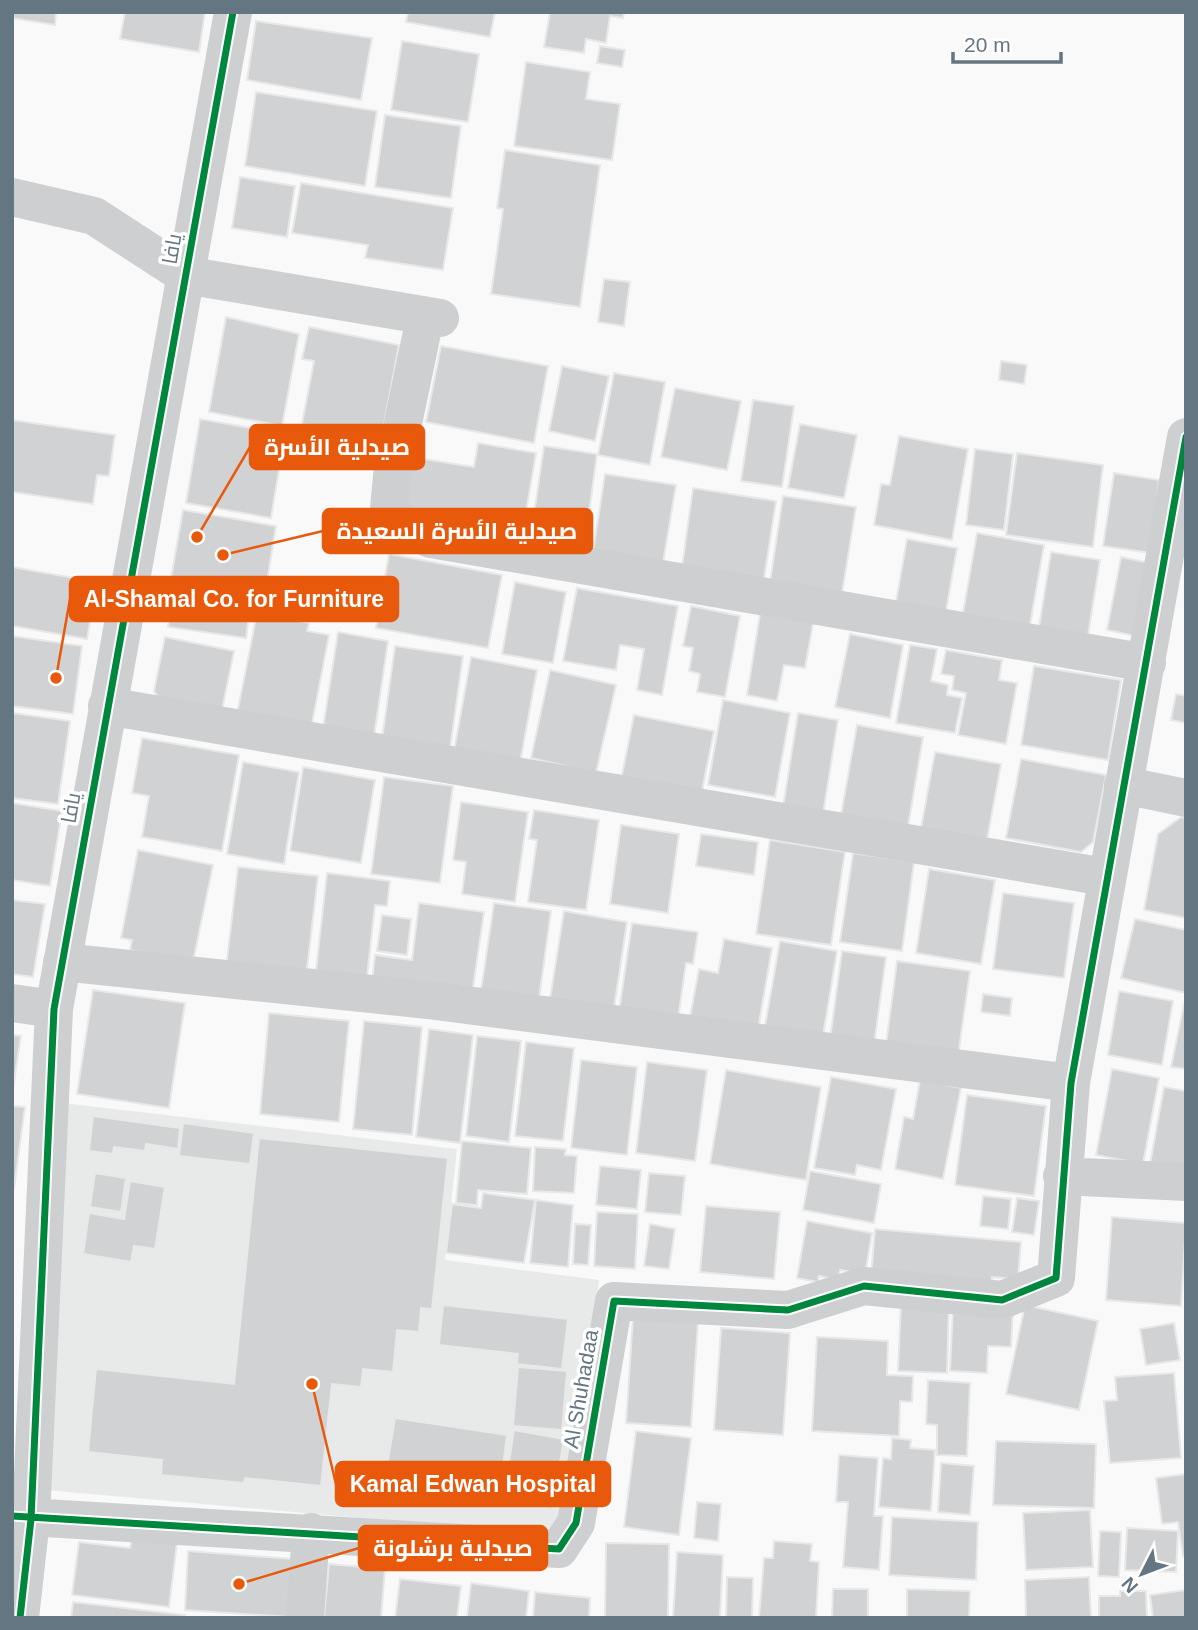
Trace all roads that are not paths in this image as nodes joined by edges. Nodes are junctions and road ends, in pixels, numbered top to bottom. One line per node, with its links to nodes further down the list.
1 (233, 12): 3 (street, يافا)
2 (12, 197): 3 (street)
3 (185, 275): 5 (street); 6 (street, يافا)
4 (1186, 437): 5 (street)
5 (1147, 663): 7 (street)
6 (107, 706): 9 (street); 10 (street, يافا)
7 (1123, 785): 8 (street); 9 (street)
8 (1186, 798)
9 (1105, 877): 13 (street)
10 (62, 962): 12 (street, يافا); 13 (street)
11 (12, 1003): 12 (street)
12 (54, 1009): 16 (street, يافا)
13 (1071, 1083): 14 (street)
14 (1062, 1176): 15 (street); 18 (street, Al Shuhadaa)
15 (1186, 1182)
16 (27, 1220): 17 (street, يافا)
17 (22, 1518): 18 (street, Al Shuhadaa); 19 (street, يافا)
18 (311, 1532): 20 (street)
19 (20, 1618)
20 (305, 1618)

